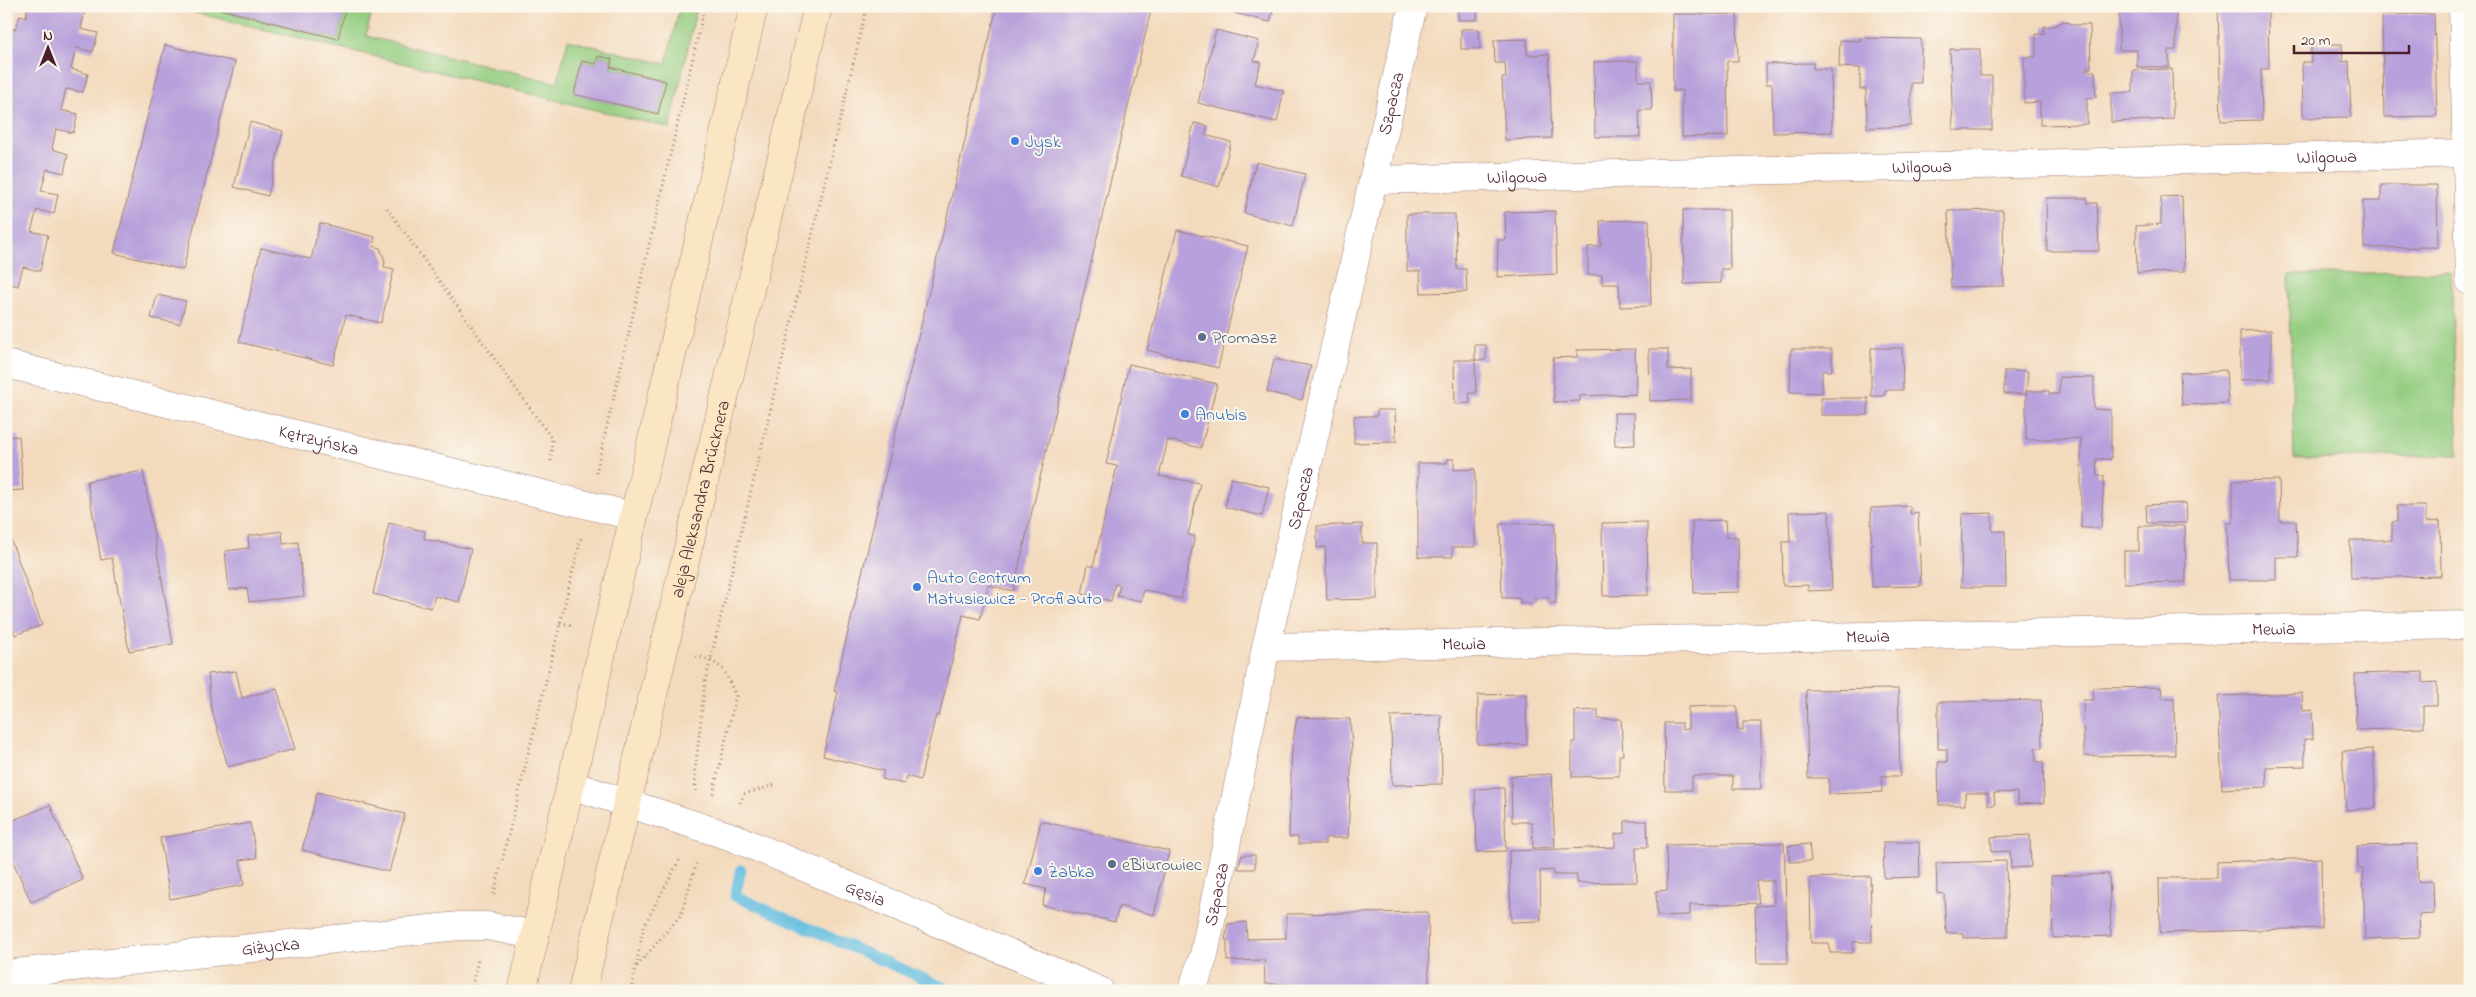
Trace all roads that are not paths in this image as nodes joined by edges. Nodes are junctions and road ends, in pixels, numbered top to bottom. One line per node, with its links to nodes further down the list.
1 (754, 6): 9 (main road)
2 (818, 6): 13 (main road, aleja Aleksandra Brücknera)
3 (1414, 6): 6 (street, Szpacza)
4 (2463, 6): 5 (street)
5 (2468, 153): 6 (street, Wilgowa); 7 (street)
6 (1373, 180): 11 (street, Szpacza)
7 (2470, 281)
8 (6, 364): 9 (street, Kętrzyńska)
9 (634, 516): 12 (main road)
10 (2470, 625): 11 (street, Mewia)
11 (1266, 647): 19 (street, Szpacza)
12 (570, 785): 13 (street, Gęsia); 14 (main road)
13 (627, 803): 17 (main road, aleja Aleksandra Brücknera); 18 (street, Gęsia)
14 (535, 935): 15 (street, Giżycka); 16 (main road)
15 (6, 974)
16 (522, 991)
17 (582, 991)
18 (1100, 991)
19 (1192, 991)

